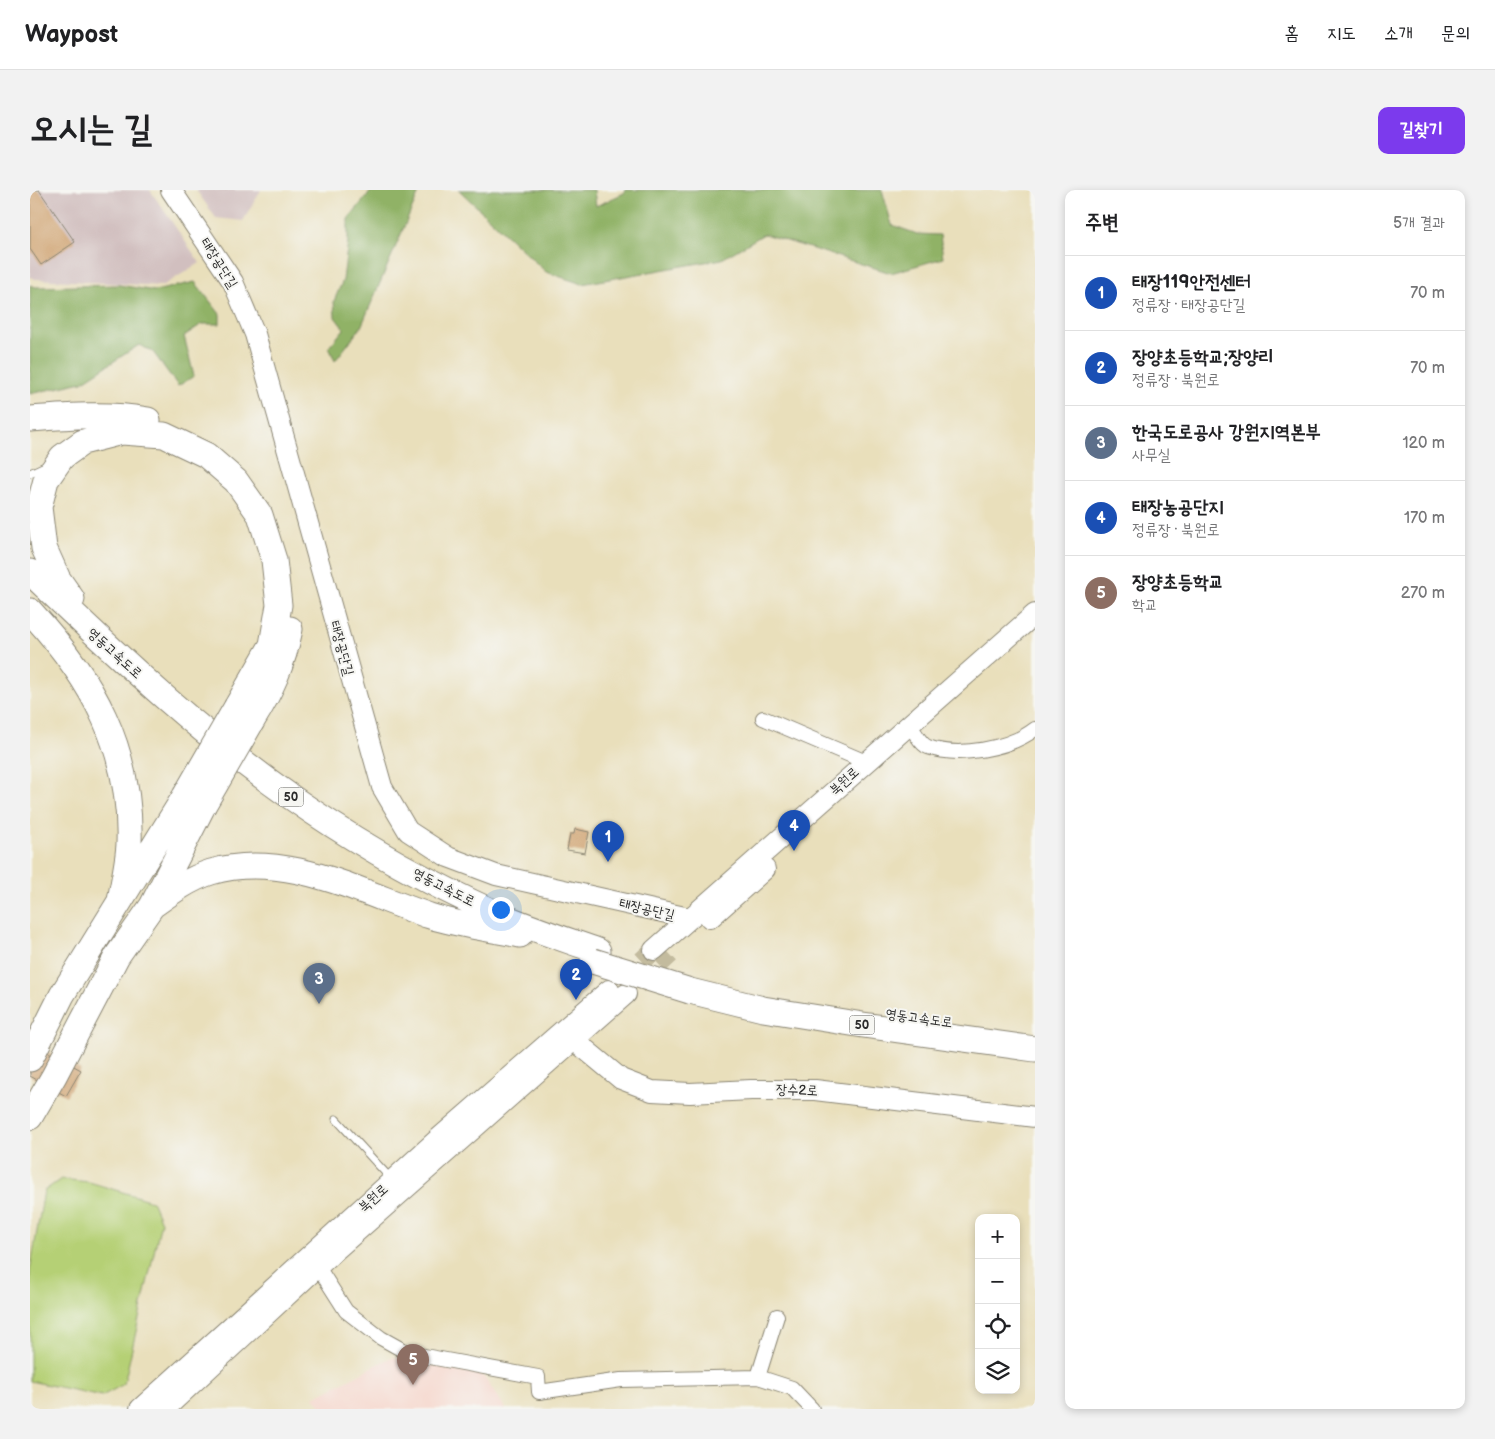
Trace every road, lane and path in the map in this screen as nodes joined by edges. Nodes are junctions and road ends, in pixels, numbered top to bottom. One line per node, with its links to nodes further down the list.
1 (170, 190): 19 (street, 태장공단길)
2 (30, 419): 11 (highway)
3 (83, 442): 4 (lane); 10 (highway); 11 (highway)
4 (30, 473)
5 (30, 572): 10 (highway, 영동고속도로 / 50)
6 (30, 590): 20 (highway, 영동고속도로 / 50)
7 (30, 611): 17 (highway)
8 (1035, 614): 15 (street, 북원로)
9 (1035, 627): 14 (street, 북원로)
10 (106, 645): 22 (highway, 영동고속도로 / 50)
11 (244, 713): 16 (highway, bridge)
12 (763, 718): 15 (street)
13 (1035, 729): 14 (street)
14 (914, 733): 15 (street, 북원로)
15 (870, 766): 19 (street, 북원로)
16 (194, 801): 17 (highway); 18 (highway)
17 (120, 901): 28 (highway)
18 (152, 906): 20 (highway); 29 (highway)
19 (694, 924): 21 (street, 북원로)
20 (521, 935): 22 (highway, 영동고속도로 / 50)
21 (662, 952)
22 (596, 956): 23 (highway, 영동고속도로 / 50)
23 (691, 983): 26 (highway, 영동고속도로 / 50); 27 (highway, 영동고속도로 / 50)
24 (618, 992): 25 (street, 북원로)
25 (570, 1034): 30 (street, 장수2로); 32 (street, 북원로)
26 (1035, 1034)
27 (1035, 1049)
28 (30, 1059)
29 (30, 1117)
30 (1035, 1117)
31 (336, 1119): 32 (lane)
32 (398, 1186): 33 (street, 북원로); 36 (street, 북원로)
33 (318, 1267): 35 (street); 37 (street, 북원로)
34 (777, 1316): 35 (street)
35 (758, 1377): 38 (street)
36 (140, 1409)
37 (165, 1409)
38 (812, 1409)

